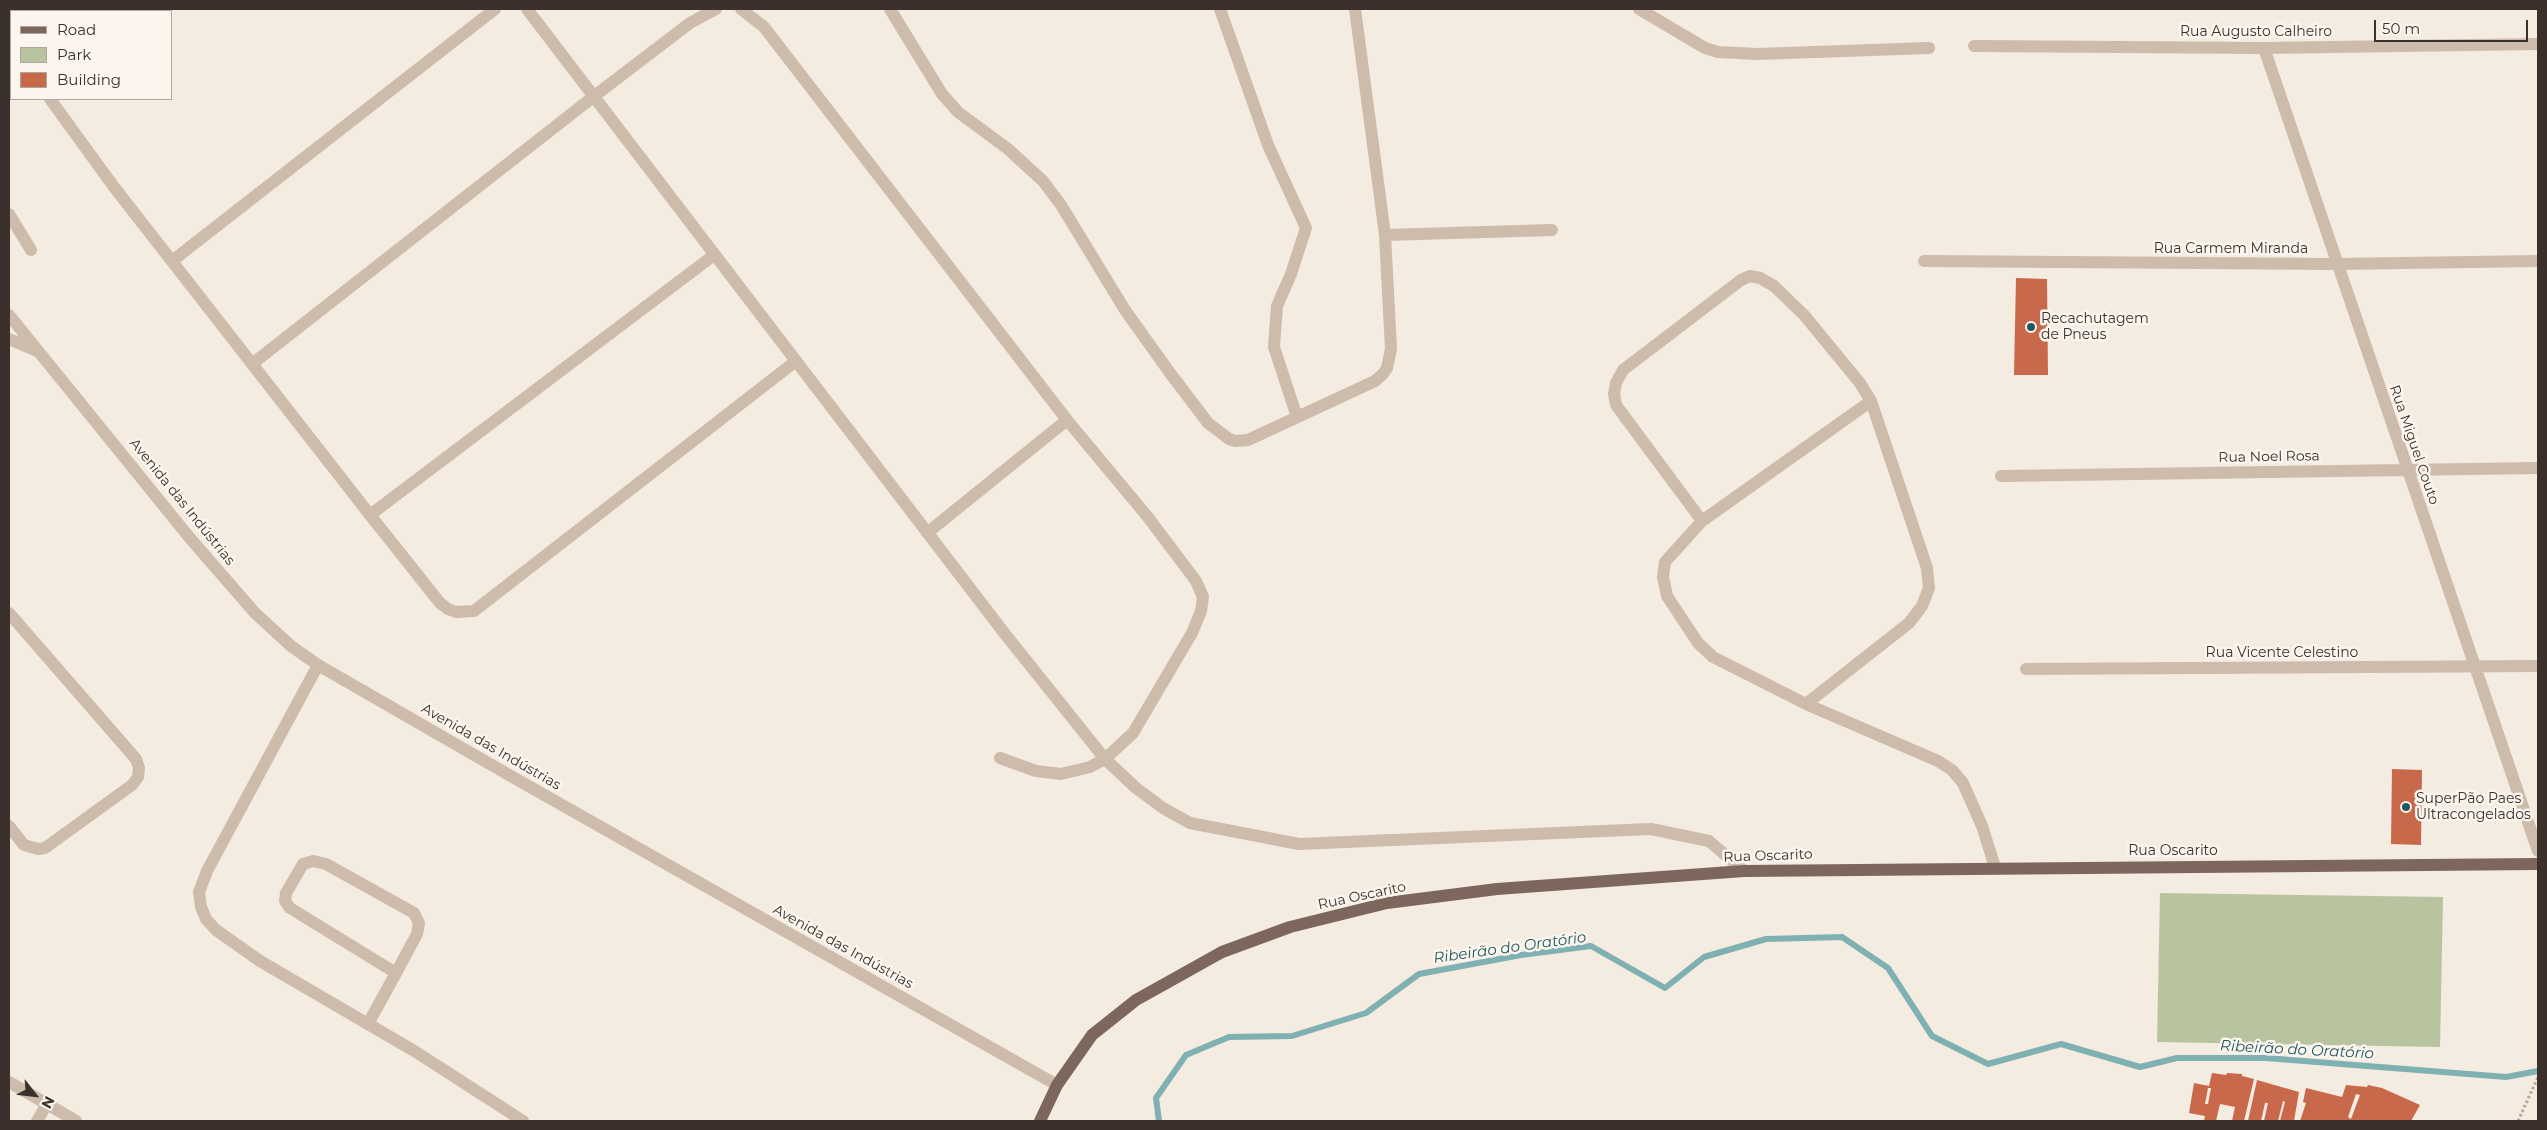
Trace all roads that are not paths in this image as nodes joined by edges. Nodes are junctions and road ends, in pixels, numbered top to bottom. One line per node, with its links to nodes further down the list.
1 (495, 9): 20 (street)
2 (527, 9): 13 (street)
3 (716, 9): 13 (street)
4 (741, 9): 31 (street)
5 (890, 9): 30 (street)
6 (1220, 9): 30 (street)
7 (1355, 9): 17 (street)
8 (1639, 9): 11 (street)
9 (2538, 44): 12 (street, Rua Augusto Calheiro)
10 (1974, 46): 12 (street, Rua Augusto Calheiro)
11 (1929, 48)
12 (2264, 48): 23 (street, Rua Miguel Couto)
13 (593, 97): 19 (street); 28 (street)
14 (51, 100): 20 (street)
15 (9, 214): 18 (street)
16 (1552, 230): 17 (street)
17 (1385, 235): 30 (street)
18 (31, 250)
19 (714, 254): 27 (street); 35 (street)
20 (172, 261): 28 (street)
21 (1924, 261): 23 (street, Rua Carmem Miranda)
22 (2538, 261): 23 (street, Rua Carmem Miranda)
23 (2338, 264): 33 (street, Rua Miguel Couto)
24 (9, 315): 26 (street, Avenida das Indústrias)
25 (9, 339): 26 (street)
26 (41, 353): 39 (street, Avenida das Indústrias)
27 (796, 361): 35 (street); 37 (street)
28 (252, 364): 35 (street)
29 (1872, 401): 36 (street); 36 (street); 43 (street)
30 (1297, 417)
31 (1067, 420): 37 (street); 45 (street)
32 (2538, 468): 33 (street, Rua Noel Rosa)
33 (2407, 470): 34 (street, Rua Noel Rosa); 41 (street, Rua Miguel Couto)
34 (2001, 476)
35 (370, 515)
36 (1702, 521): 43 (street)
37 (928, 533): 45 (street)
38 (9, 613): 46 (street)
39 (318, 665): 52 (street); 54 (street, Avenida das Indústrias)
40 (2538, 666): 41 (street, Rua Vicente Celestino)
41 (2474, 667): 42 (street, Rua Vicente Celestino); 47 (street, Rua Miguel Couto)
42 (2026, 669)
43 (1806, 704): 49 (street)
44 (1000, 758): 45 (street)
45 (1105, 759): 50 (street)
46 (9, 826)
47 (2538, 851)
48 (2538, 864): 49 (main road, Rua Oscarito)
49 (1995, 867): 50 (main road, Rua Oscarito)
50 (1744, 871): 54 (main road, Rua Oscarito)
51 (396, 973): 51 (street); 52 (street)
52 (368, 1024): 58 (street)
53 (9, 1082): 55 (street)
54 (1057, 1085): 59 (main road, Rua Oscarito)
55 (47, 1104): 56 (street); 57 (street)
56 (37, 1121)
57 (76, 1121)
58 (523, 1121)
59 (1040, 1121)

